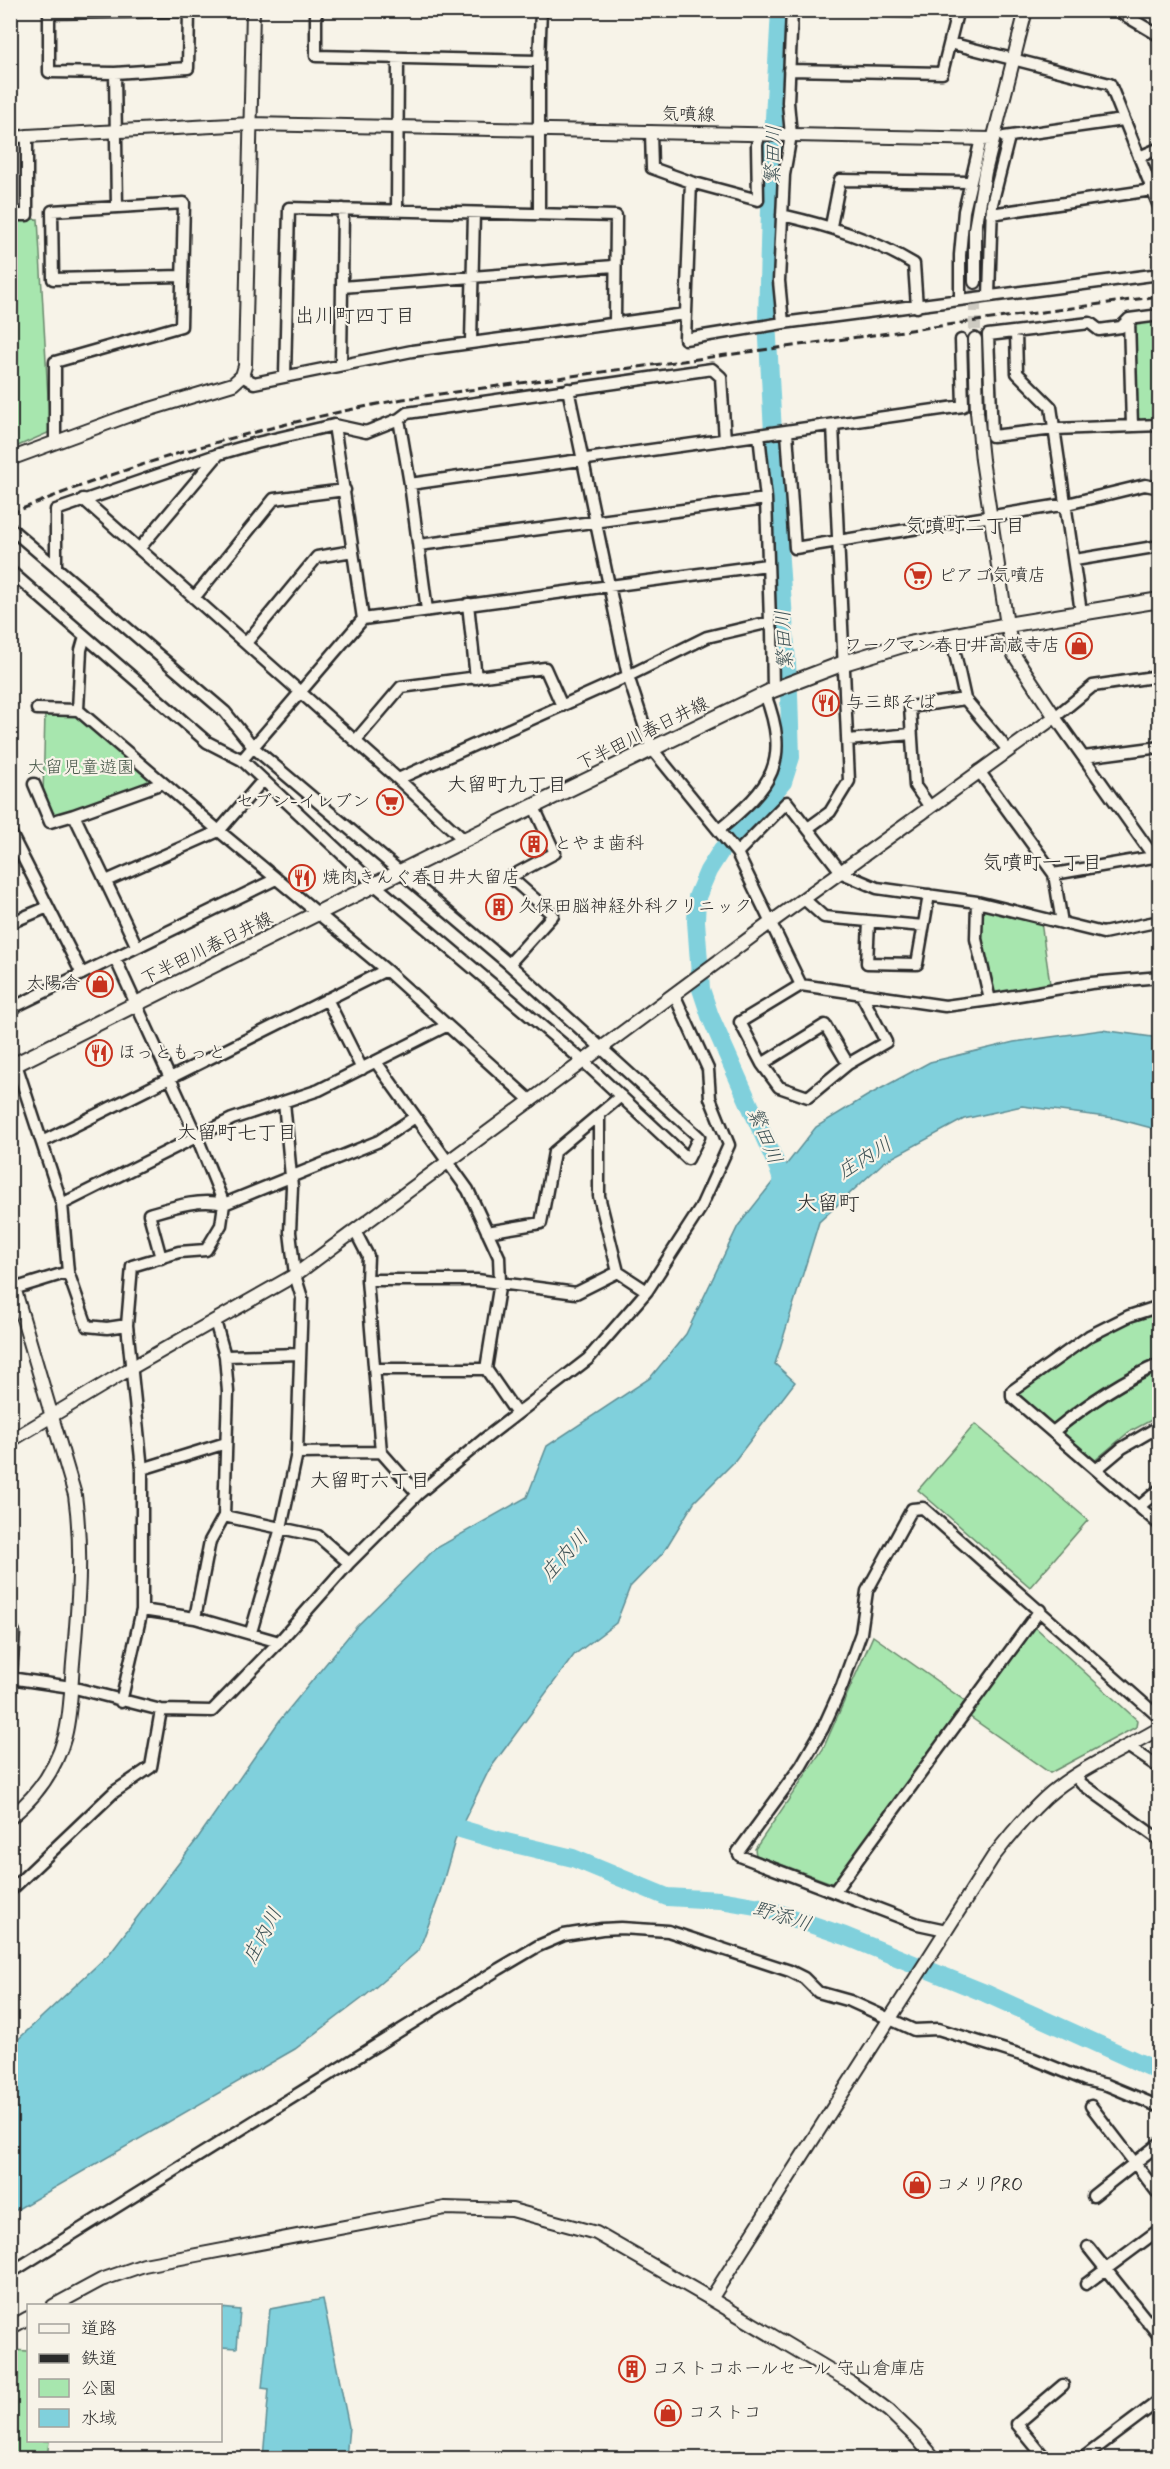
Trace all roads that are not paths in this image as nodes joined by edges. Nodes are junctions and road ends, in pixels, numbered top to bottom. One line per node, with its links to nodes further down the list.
1 (253, 10): 18 (street)
2 (316, 10): 12 (street)
3 (541, 10): 14 (street)
4 (792, 10): 15 (street)
5 (872, 10): 11 (street)
6 (1026, 10): 13 (street)
7 (1116, 10): 10 (street)
8 (189, 11): 9 (street); 16 (street)
9 (49, 12): 16 (street)
10 (1160, 36)
11 (950, 43): 13 (street); 15 (street)
12 (398, 59): 14 (street); 19 (street)
13 (1014, 59): 17 (street); 28 (street)
14 (539, 61): 20 (street)
15 (789, 70): 24 (street)
16 (115, 73): 21 (street)
17 (1123, 120): 27 (street); 30 (street)
18 (250, 124): 19 (street, 気噴線); 21 (street, 気噴線); 63 (street)
19 (398, 126): 20 (street, 気噴線); 37 (street)
20 (539, 129): 22 (street, 気噴線); 39 (street)
21 (115, 130): 25 (street, 気噴線); 34 (street)
22 (651, 132): 23 (street, 気噴線); 31 (street)
23 (759, 134): 24 (street, 気噴線); 31 (street)
24 (791, 135): 28 (street, 気噴線); 40 (street)
25 (27, 136): 26 (street); 42 (street)
26 (10, 137)
27 (1009, 137): 28 (street); 41 (street)
28 (986, 139): 32 (street); 48 (street)
29 (1160, 148): 30 (street)
30 (1139, 157): 33 (street)
31 (691, 182): 53 (street)
32 (970, 182): 43 (street); 51 (street)
33 (1152, 190): 36 (street); 41 (street)
34 (117, 207): 46 (street); 46 (street)
35 (343, 209): 37 (street); 49 (street); 64 (street)
36 (1160, 209)
37 (397, 211): 38 (street)
38 (474, 213): 39 (street); 47 (street)
39 (539, 214): 44 (street)
40 (782, 214): 43 (street); 57 (street)
41 (991, 214): 50 (street)
42 (10, 216)
43 (831, 226): 52 (street)
44 (614, 266): 47 (street); 56 (street)
45 (1160, 274): 50 (street)
46 (182, 276): 75 (street)
47 (473, 277): 49 (street); 61 (street)
48 (975, 282)
49 (342, 287): 62 (street)
50 (989, 295): 51 (street)
51 (960, 300): 52 (street)
52 (917, 307): 57 (street)
53 (685, 314): 56 (street); 57 (street)
54 (1160, 315): 55 (street)
55 (1129, 319): 58 (street); 70 (street)
56 (615, 323): 61 (street)
57 (783, 323)
58 (1016, 332): 71 (street); 71 (street)
59 (975, 339): 85 (street)
60 (961, 340): 68 (street)
61 (471, 342): 62 (street)
62 (341, 363): 64 (street)
63 (242, 376): 64 (street); 75 (street)
64 (285, 376)
65 (568, 389): 66 (street); 74 (street); 78 (street)
66 (399, 419): 67 (street); 79 (street)
67 (334, 425): 76 (street); 81 (street)
68 (833, 425): 72 (street); 88 (street)
69 (1160, 425): 70 (street)
70 (1132, 426): 71 (street)
71 (1055, 429): 84 (street)
72 (786, 432): 73 (street); 88 (street)
73 (759, 435): 74 (street); 83 (street)
74 (725, 440): 78 (street)
75 (55, 441): 77 (street)
76 (219, 454): 82 (street); 91 (street)
77 (10, 459)
78 (584, 460): 79 (street); 86 (street)
79 (410, 484): 89 (street)
80 (1160, 488): 84 (street)
81 (345, 490): 92 (street); 98 (street)
82 (83, 499): 91 (street); 95 (street)
83 (766, 499): 86 (street); 94 (street)
84 (1067, 504): 85 (street); 93 (street)
85 (989, 517): 88 (street); 105 (street)
86 (596, 522): 89 (street); 97 (street)
87 (10, 528): 95 (street)
88 (838, 541): 109 (street)
89 (418, 545): 101 (street)
90 (1160, 546): 93 (street)
91 (139, 549): 98 (street)
92 (353, 551): 103 (street); 108 (street)
93 (1075, 560): 102 (street)
94 (767, 565): 97 (street); 104 (street)
95 (56, 566): 124 (street)
96 (10, 571): 107 (street)
97 (608, 586): 100 (street); 110 (street)
98 (194, 598): 108 (street)
99 (1160, 600): 102 (main road, 下半田川春日井線)
100 (468, 604): 101 (street); 112 (street)
101 (427, 610): 103 (street)
102 (1081, 612): 105 (main road, 下半田川春日井線)
103 (363, 619): 113 (street)
104 (770, 622): 110 (street); 114 (street)
105 (1007, 625): 106 (main road, 下半田川春日井線); 119 (street)
106 (951, 635): 109 (main road, 下半田川春日井線); 115 (street)
107 (85, 636): 118 (street); 128 (street)
108 (246, 643): 113 (street)
109 (844, 663): 114 (main road, 下半田川春日井線); 122 (street)
110 (628, 676): 116 (street); 125 (street)
111 (1160, 676): 119 (street)
112 (476, 678): 116 (street); 121 (street)
113 (301, 692): 121 (street); 124 (street)
114 (770, 692): 125 (main road, 下半田川春日井線); 139 (street)
115 (965, 699): 120 (street); 126 (street)
116 (562, 705): 130 (street)
117 (37, 709): 118 (street)
118 (78, 710): 132 (street)
119 (1055, 717): 126 (street); 127 (street)
120 (911, 734): 122 (street); 135 (street)
121 (356, 740): 130 (street)
122 (848, 740): 137 (street)
123 (1160, 747): 127 (street)
124 (254, 748): 128 (street); 144 (street)
125 (652, 749): 134 (main road, 下半田川春日井線); 139 (street)
126 (1008, 750): 129 (street)
127 (1084, 757): 143 (street)
128 (242, 760): 131 (street)
129 (979, 771): 135 (street); 146 (street)
130 (398, 779): 141 (street)
131 (262, 780): 138 (street); 149 (street)
132 (163, 783): 136 (street); 138 (street)
133 (34, 784): 136 (street)
134 (534, 807): 141 (main road, 下半田川春日井線); 163 (street)
135 (930, 807): 145 (street)
136 (74, 815): 148 (street)
137 (808, 828): 142 (street); 145 (street)
138 (219, 831): 147 (street); 148 (street)
139 (719, 831): 142 (street)
140 (12, 836): 153 (street)
141 (464, 840): 144 (main road, 下半田川春日井線)
142 (737, 853): 158 (street)
143 (1157, 857): 146 (street)
144 (402, 872): 149 (main road, 下半田川春日井線); 163 (street)
145 (842, 873): 150 (street); 151 (street)
146 (1054, 874): 159 (street)
147 (276, 879): 154 (street); 161 (street)
148 (106, 881): 161 (street)
149 (375, 885): 154 (main road, 下半田川春日井線); 176 (street)
150 (929, 895): 152 (street); 160 (street)
151 (804, 899): 156 (street); 158 (street)
152 (977, 902): 159 (street); 171 (street)
153 (48, 908): 157 (street); 165 (street)
154 (320, 914): 164 (street); 172 (main road, 下半田川春日井線)
155 (1160, 921): 159 (street)
156 (869, 922): 160 (street); 160 (street)
157 (10, 923)
158 (770, 923): 167 (street); 168 (street)
159 (1062, 923)
160 (924, 926)
161 (137, 947): 162 (street)
162 (115, 958): 165 (street); 172 (street)
163 (509, 964): 175 (street)
164 (386, 970): 170 (street); 174 (street)
165 (82, 974): 173 (street)
166 (1160, 977): 171 (street)
167 (801, 985): 169 (street); 178 (street)
168 (674, 994): 175 (street); 204 (street)
169 (861, 994): 171 (street); 179 (street)
170 (327, 999): 181 (street); 182 (street)
171 (990, 1000)
172 (136, 1004): 180 (main road, 下半田川春日井線); 182 (street)
173 (10, 1009)
174 (446, 1026): 177 (street); 184 (street)
175 (601, 1047): 176 (street); 183 (street)
176 (583, 1061): 183 (street); 184 (street)
177 (376, 1062): 181 (street); 187 (street)
178 (762, 1064): 179 (street); 179 (street)
179 (848, 1064)
180 (14, 1066): 189 (street)
181 (362, 1069): 185 (street)
182 (170, 1078): 188 (street); 189 (street)
183 (621, 1096): 186 (street)
184 (531, 1101): 190 (street)
185 (284, 1102): 188 (street); 191 (street)
186 (599, 1116): 195 (street); 198 (street)
187 (415, 1117): 190 (street); 191 (street)
188 (196, 1137): 192 (street); 193 (street)
189 (42, 1142): 192 (street)
190 (447, 1163): 194 (street); 195 (street)
191 (291, 1178): 193 (street); 200 (street)
192 (62, 1204): 197 (street)
193 (224, 1204): 196 (street); 196 (street)
194 (355, 1231): 200 (street); 201 (street)
195 (488, 1232): 202 (street)
196 (161, 1257): 207 (street)
197 (68, 1272): 203 (street); 207 (street)
198 (618, 1272): 202 (street); 204 (street)
199 (10, 1274): 203 (street)
200 (295, 1275): 206 (street); 208 (street)
201 (367, 1280): 202 (street); 212 (street)
202 (500, 1282): 213 (street)
203 (13, 1289): 215 (street)
204 (647, 1291): 214 (street)
205 (1160, 1306): 217 (street)
206 (215, 1321): 209 (street); 211 (street)
207 (128, 1325): 211 (street)
208 (300, 1354): 209 (street); 221 (street)
209 (225, 1356): 219 (street)
210 (1160, 1364): 217 (street)
211 (133, 1367): 215 (street); 222 (street)
212 (376, 1369): 213 (street); 220 (street)
213 (486, 1369): 214 (street)
214 (517, 1414): 225 (street)
215 (52, 1416): 218 (street); 238 (street)
216 (1160, 1426): 223 (street)
217 (1054, 1431): 223 (street)
218 (10, 1441)
219 (225, 1443): 222 (street); 227 (street)
220 (381, 1452): 221 (street); 225 (street)
221 (297, 1453): 229 (street)
222 (142, 1469): 231 (street)
223 (1097, 1469): 226 (street)
224 (1160, 1490): 226 (street)
225 (418, 1494): 230 (street)
226 (1139, 1507): 228 (street)
227 (224, 1516): 229 (street); 233 (street)
228 (1160, 1525)
229 (281, 1528): 230 (street); 235 (street)
230 (349, 1563): 236 (street)
231 (142, 1610): 233 (street); 239 (street)
232 (1040, 1610): 241 (street); 249 (street); 249 (street)
233 (195, 1618): 235 (street)
234 (10, 1627): 237 (street)
235 (251, 1632): 236 (street)
236 (279, 1642): 240 (street)
237 (11, 1678): 238 (street)
238 (71, 1687): 239 (street); 246 (street)
239 (121, 1702): 240 (street)
240 (161, 1710): 248 (street)
241 (1160, 1718)
242 (1160, 1728): 243 (street)
243 (1129, 1747): 244 (street); 245 (street)
244 (1160, 1768)
245 (1075, 1776): 247 (street); 250 (street)
246 (10, 1818)
247 (1160, 1840)
248 (10, 1891)
249 (834, 1892): 250 (street)
250 (946, 1930): 251 (street)
251 (889, 2019): 253 (street); 261 (street); 263 (street)
252 (1091, 2106): 255 (street)
253 (1160, 2107)
254 (1160, 2143): 255 (street)
255 (1134, 2163): 256 (street); 257 (street)
256 (1093, 2196)
257 (1160, 2196)
258 (1160, 2229): 260 (street)
259 (1088, 2247): 260 (street)
260 (1107, 2270): 262 (street); 267 (street)
261 (10, 2273)
262 (1086, 2284)
263 (711, 2299): 264 (street); 272 (street)
264 (56, 2304)
265 (1160, 2315): 267 (street)
266 (27, 2319): 268 (street)
267 (1148, 2323): 269 (street)
268 (10, 2328)
269 (1160, 2337)
270 (1063, 2385): 273 (street)
271 (1160, 2400): 274 (street)
272 (934, 2458)
273 (1045, 2458)
274 (1083, 2458)

